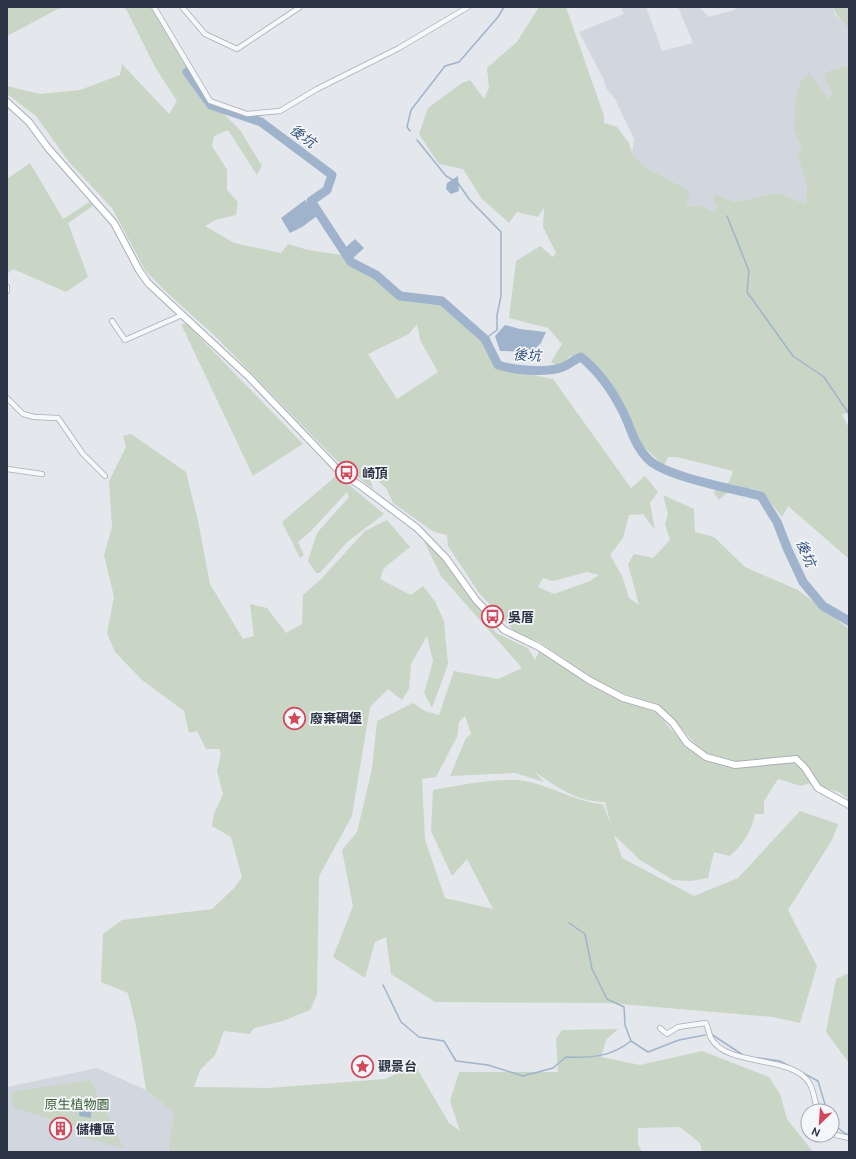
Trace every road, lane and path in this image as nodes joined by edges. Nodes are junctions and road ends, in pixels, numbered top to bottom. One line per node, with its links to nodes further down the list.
1 (154, 7): 4 (street)
2 (182, 7): 3 (street)
3 (300, 7)
4 (468, 7)
5 (7, 102): 8 (street)
6 (8, 287): 7 (street)
7 (7, 291)
8 (182, 315): 9 (street); 14 (street)
9 (112, 321)
10 (7, 398): 13 (street)
11 (7, 468): 12 (street)
12 (42, 474)
13 (104, 476)
14 (849, 805)
15 (660, 1028): 16 (street)
16 (815, 1103)

